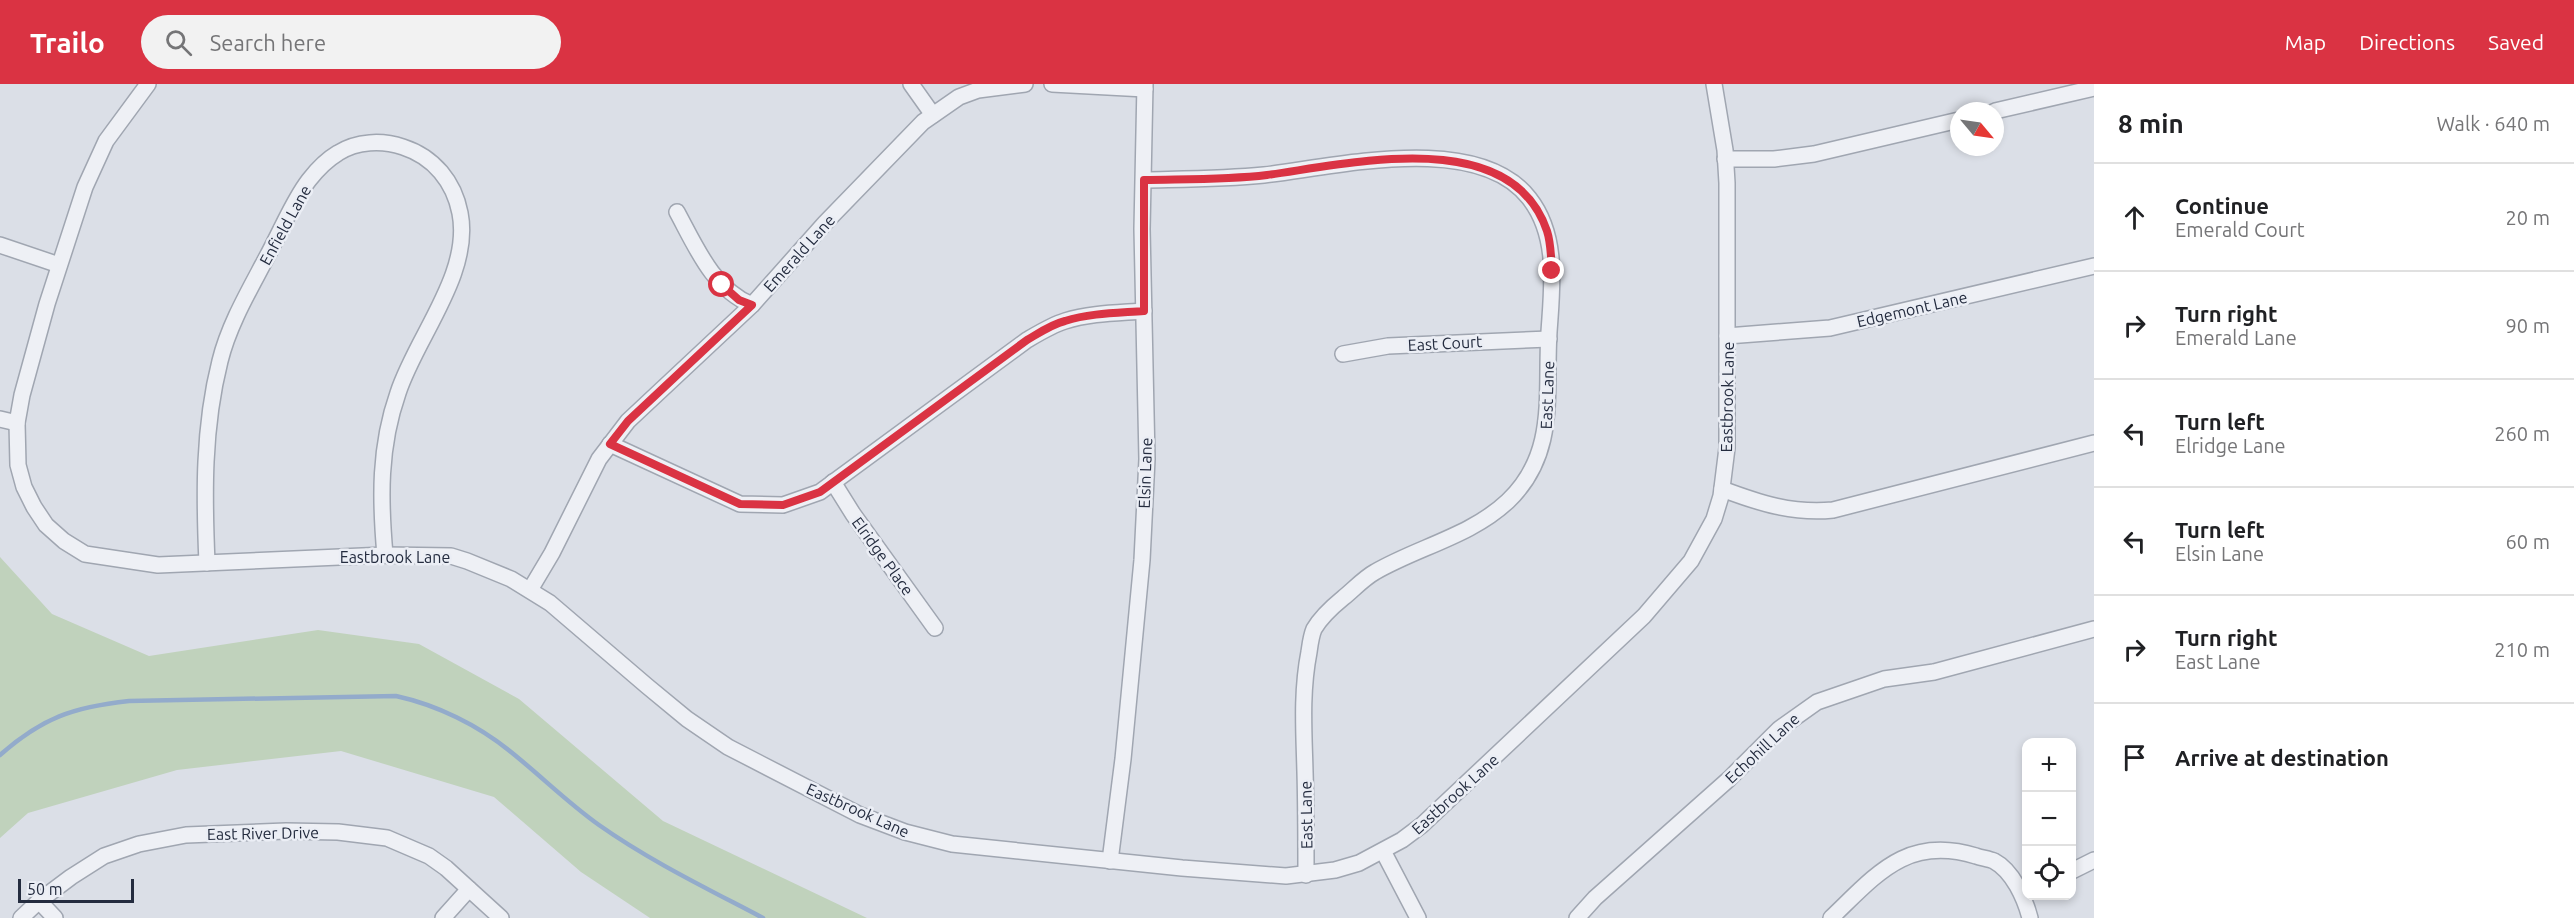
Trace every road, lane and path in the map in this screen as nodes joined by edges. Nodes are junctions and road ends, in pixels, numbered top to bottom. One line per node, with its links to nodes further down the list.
1 (148, 84): 15 (street, Eastbrook Lane)
2 (911, 84): 9 (street)
3 (1025, 84): 9 (street, Emerald Lane)
4 (1052, 84): 6 (street)
5 (1714, 84): 11 (street, Eastbrook Lane)
6 (1145, 87): 12 (street, Elsin Lane)
7 (2094, 88): 8 (street)
8 (2004, 109)
9 (933, 115): 17 (street, Emerald Lane)
10 (1950, 122): 11 (street)
11 (1725, 159): 19 (street, Eastbrook Lane)
12 (1144, 180): 18 (street, Elsin Lane); 20 (street, East Lane)
13 (677, 212): 17 (street)
14 (0, 245): 15 (street)
15 (59, 265): 23 (street, Eastbrook Lane)
16 (2094, 266): 19 (street, Edgemont Lane)
17 (752, 305): 25 (street, Emerald Lane)
18 (1144, 311): 26 (street); 35 (street, Elsin Lane)
19 (1727, 336): 27 (street, Eastbrook Lane)
20 (1549, 339): 21 (street, East Court); 37 (street, East Lane)
21 (1343, 354)
22 (0, 419): 23 (street)
23 (17, 423): 29 (street, Eastbrook Lane)
24 (2094, 442): 27 (street)
25 (610, 444): 26 (street); 30 (street, Emerald Lane)
26 (833, 482): 31 (street, Elridge Place)
27 (1722, 489): 33 (street, Eastbrook Lane)
28 (385, 555): 29 (street, Eastbrook Lane); 29 (street, Enfield Lane); 30 (street, Eastbrook Lane)
29 (207, 563)
30 (530, 590): 35 (street, Eastbrook Lane)
31 (935, 628)
32 (2094, 629): 47 (street, Echohill Lane)
33 (1383, 851): 37 (street, Eastbrook Lane); 46 (street)
34 (2094, 860): 36 (street)
35 (1110, 861): 37 (street, Eastbrook Lane)
36 (2076, 869)
37 (1306, 875)
38 (469, 890): 41 (street, East River Drive); 44 (street); 45 (street, East River Drive)
39 (2022, 892): 48 (street)
40 (2026, 900): 49 (street)
41 (39, 901): 42 (street, East River Drive); 43 (street)
42 (21, 918)
43 (55, 918)
44 (443, 918)
45 (501, 918)
46 (1418, 918)
47 (1577, 918)
48 (1831, 918)
49 (2030, 918)

